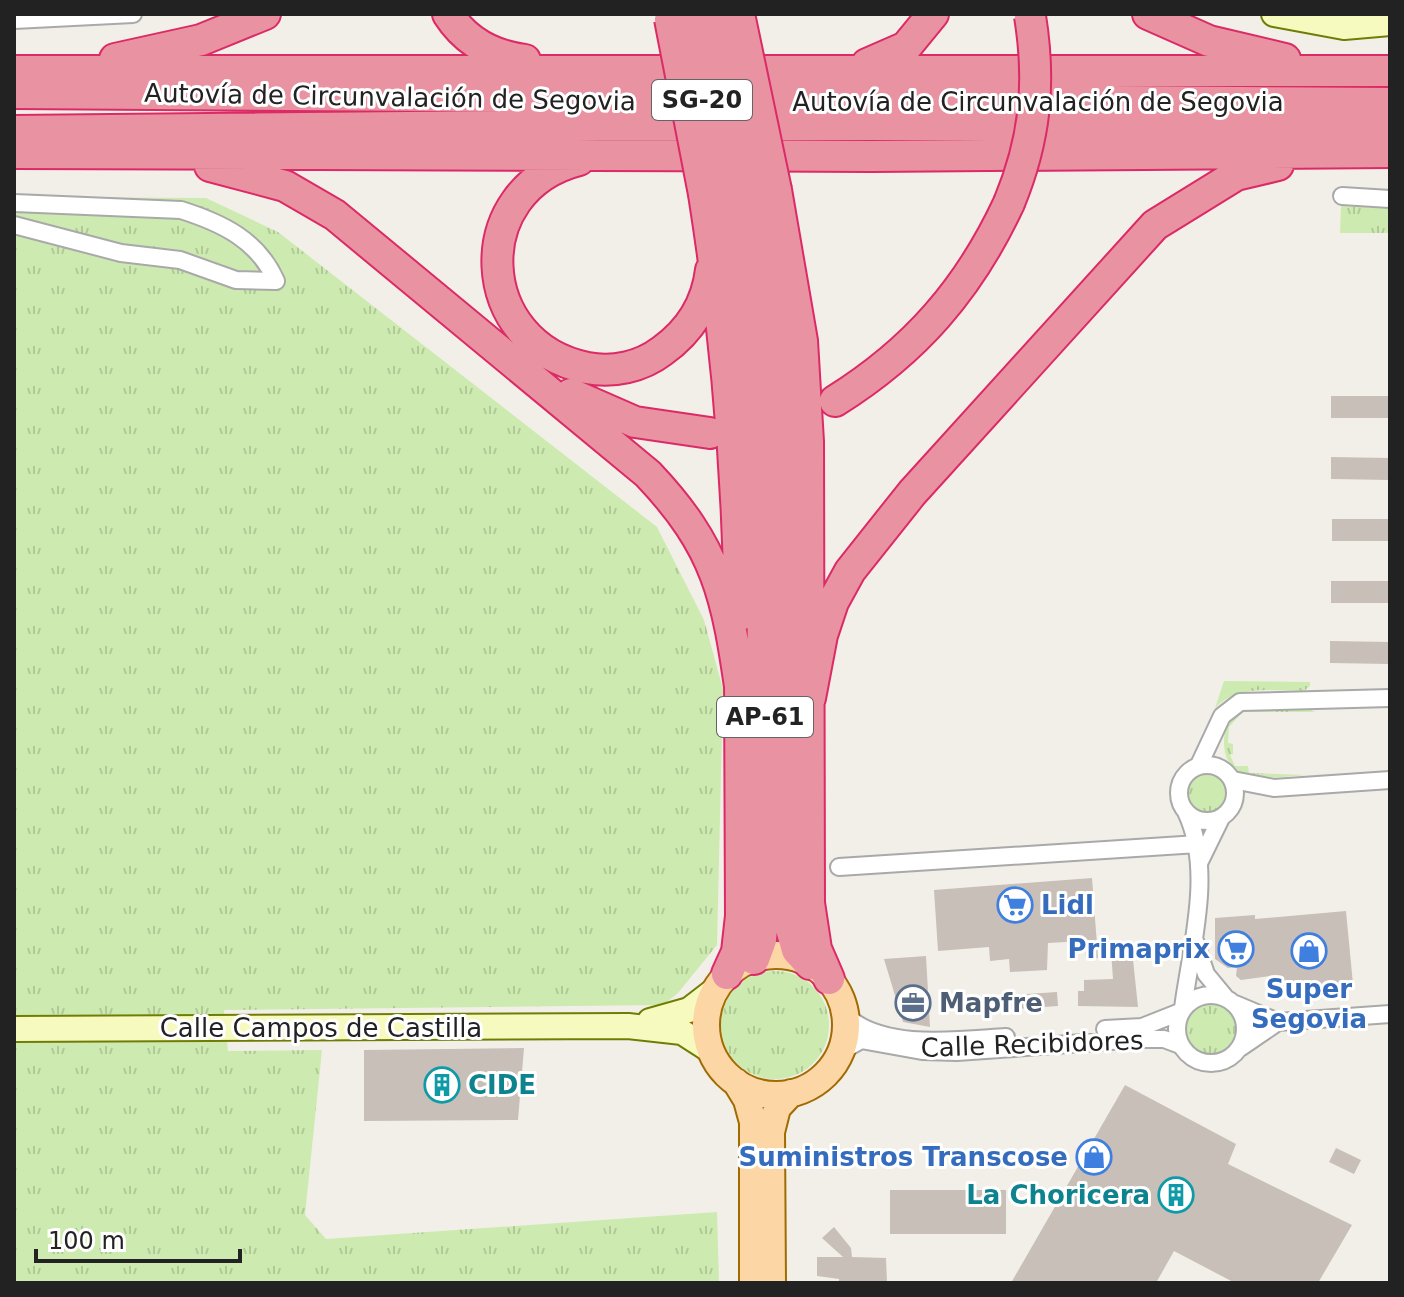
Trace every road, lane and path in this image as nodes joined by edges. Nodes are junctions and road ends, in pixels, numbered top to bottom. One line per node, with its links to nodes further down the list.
1 (133, 14): 10 (street)
2 (265, 14): 12 (highway)
3 (448, 14): 14 (highway)
4 (739, 14): 25 (highway, bridge)
5 (933, 14): 13 (highway)
6 (1148, 14): 15 (highway)
7 (1274, 14): 11 (main road)
8 (689, 15): 25 (highway, AP-61, bridge)
9 (1030, 15): 32 (highway, bridge)
10 (14, 20)
11 (1390, 23)
12 (14, 68): 14 (highway)
13 (823, 69): 14 (highway); 15 (highway)
14 (607, 70)
15 (1378, 71)
16 (14, 93): 17 (highway, Autovía de Circunvalación de Segovia / SG-20)
17 (1390, 103)
18 (1390, 125): 19 (highway, Autovía de Circunvalación de Segovia / SG-20)
19 (14, 131)
20 (61, 152): 22 (highway); 23 (highway); 31 (highway)
21 (1390, 152): 23 (highway)
22 (14, 153)
23 (640, 154): 30 (highway)
24 (1390, 159): 35 (highway)
25 (740, 192): 30 (highway); 35 (highway); 48 (highway, AP-61); 49 (highway, AP-61)
26 (1342, 196): 27 (street)
27 (1390, 199)
28 (14, 203): 29 (street)
29 (14, 225)
30 (709, 228): 34 (highway)
31 (450, 306): 33 (highway); 34 (highway)
32 (835, 401)
33 (710, 433)
34 (741, 693): 50 (highway)
35 (810, 698): 49 (highway)
36 (1390, 698): 37 (street)
37 (1217, 726): 38 (street); 39 (street)
38 (1199, 765): 39 (street); 42 (street)
39 (1230, 776): 41 (street); 43 (street)
40 (1390, 780): 41 (street)
41 (1274, 788): 43 (street)
42 (1186, 812): 43 (street); 44 (street)
43 (1226, 813): 45 (street)
44 (1198, 844): 45 (street); 46 (street)
45 (1200, 862): 47 (street)
46 (839, 867)
47 (1194, 927): 51 (street); 52 (street)
48 (754, 959): 49 (main road); 50 (main road)
49 (819, 971): 54 (main road, AP-61)
50 (721, 982): 56 (main road, Calle Campos de Castilla); 60 (main road)
51 (1230, 1001): 52 (street); 55 (street); 59 (street)
52 (1182, 1010): 54 (street, Calle Recibidores); 58 (street)
53 (1390, 1014): 55 (street)
54 (845, 1015): 61 (main road)
55 (1278, 1022): 59 (street)
56 (628, 1026): 57 (main road, Calle Campos de Castilla); 60 (main road, Calle Campos de Castilla)
57 (14, 1029)
58 (1180, 1045): 59 (street); 61 (street, Calle Recibidores)
59 (1240, 1048)
60 (710, 1050): 62 (main road)
61 (840, 1052): 63 (main road)
62 (736, 1082): 63 (main road); 64 (main road)
63 (791, 1093): 65 (main road)
64 (753, 1283)
65 (772, 1283)

